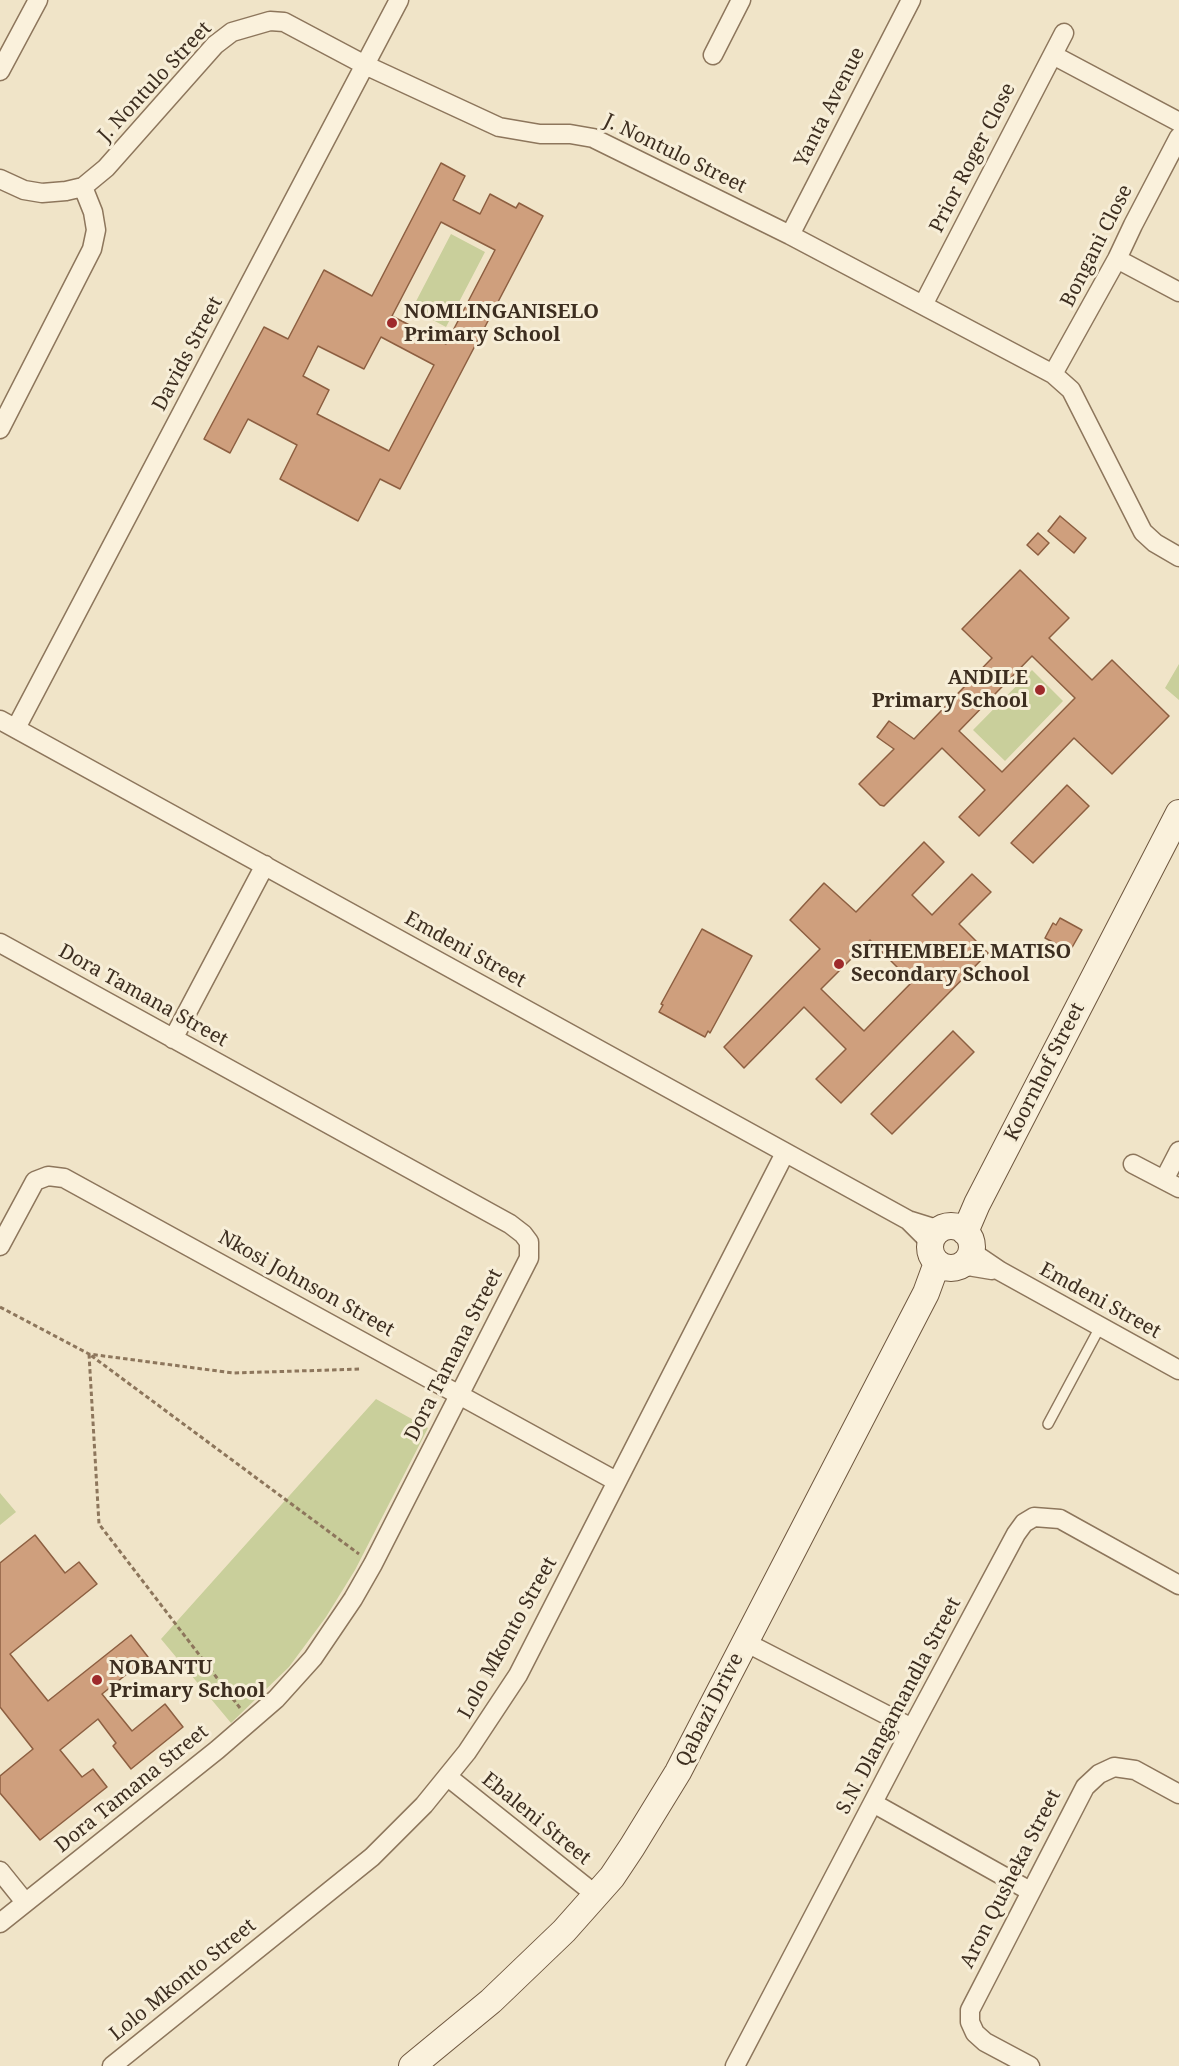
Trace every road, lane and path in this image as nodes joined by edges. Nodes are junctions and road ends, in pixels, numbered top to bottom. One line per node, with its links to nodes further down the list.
1 (38, 0): 9 (street)
2 (399, 0): 8 (street, Davids Street)
3 (741, 0): 6 (street)
4 (911, 0): 14 (street, Yanta Avenue)
5 (1064, 33): 7 (street, Prior Roger Close)
6 (713, 55)
7 (1053, 55): 10 (street); 17 (street, Prior Roger Close)
8 (365, 65): 13 (street, J. Nontulo Street); 14 (street, J. Nontulo Street); 21 (street, Davids Street)
9 (0, 71)
10 (1179, 122)
11 (1179, 137): 15 (street, Bongani Close)
12 (0, 179): 13 (street, J. Nontulo Street)
13 (83, 187): 19 (street)
14 (790, 235): 17 (street, J. Nontulo Street)
15 (1117, 259): 16 (street); 18 (street, Bongani Close)
16 (1179, 292)
17 (923, 305): 18 (street, J. Nontulo Street)
18 (1053, 374): 20 (street, J. Nontulo Street)
19 (0, 429)
20 (1179, 557)
21 (8, 724): 23 (street, Emdeni Street)
22 (1179, 813): 31 (street, Koornhof Street)
23 (265, 865): 25 (street); 27 (street, Emdeni Street)
24 (0, 943): 25 (street, Dora Tamana Street)
25 (173, 1039): 37 (street, Dora Tamana Street)
26 (1179, 1151): 29 (street)
27 (785, 1153): 31 (street, Emdeni Street); 39 (street, Lolo Mkonto Street)
28 (1133, 1164): 29 (street)
29 (1172, 1184)
30 (0, 1245): 37 (street, Nkosi Johnson Street)
31 (951, 1248): 33 (street, Emdeni Street); 42 (street, Qabazi Drive)
32 (0, 1308): 34 (path)
33 (1100, 1326): 36 (street, Emdeni Street); 38 (lane)
34 (89, 1354): 35 (path); 40 (path); 43 (path)
35 (362, 1368)
36 (1179, 1370)
37 (459, 1394): 39 (street, Nkosi Johnson Street); 40 (street, Dora Tamana Street)
38 (1048, 1424)
39 (616, 1481): 45 (street, Lolo Mkonto Street)
40 (373, 1564): 43 (street, Dora Tamana Street)
41 (1179, 1585): 44 (street, S.N. Dlangamandla Street)
42 (745, 1642): 44 (street); 50 (street, Qabazi Drive)
43 (250, 1721): 51 (street, Dora Tamana Street)
44 (912, 1728): 47 (street, S.N. Dlangamandla Street)
45 (448, 1777): 50 (street, Ebaleni Street); 53 (street, Lolo Mkonto Street)
46 (1179, 1794): 49 (street, Aron Qusheka Street)
47 (873, 1803): 49 (street); 55 (street, S.N. Dlangamandla Street)
48 (0, 1871): 51 (street)
49 (1030, 1891): 56 (street, Aron Qusheka Street)
50 (596, 1895): 54 (street, Qabazi Drive)
51 (25, 1902): 52 (street, Dora Tamana Street)
52 (0, 1923)
53 (112, 2066)
54 (412, 2066)
55 (735, 2066)
56 (1030, 2066)

